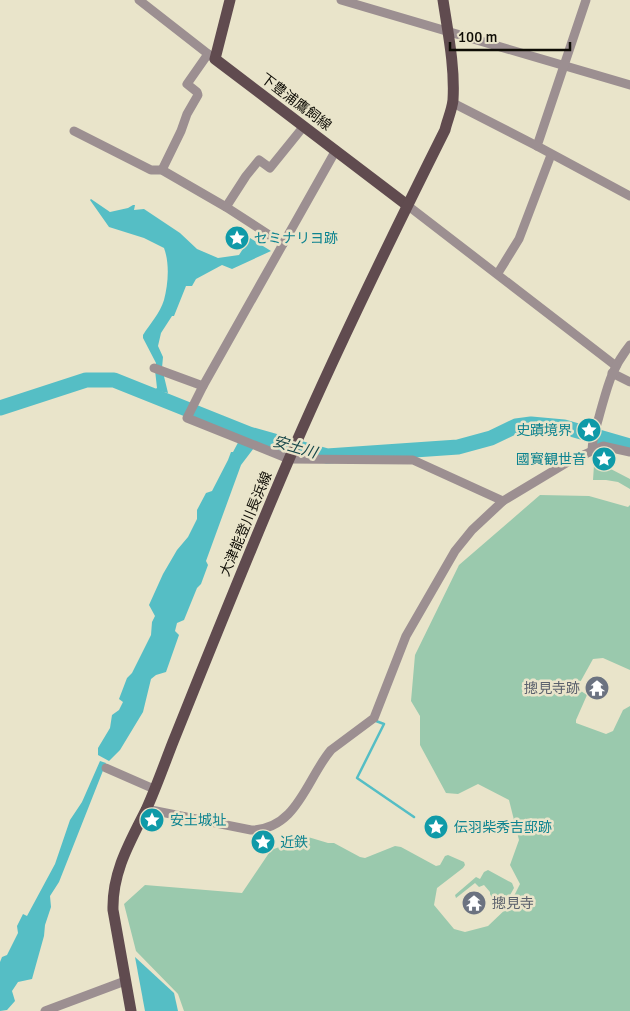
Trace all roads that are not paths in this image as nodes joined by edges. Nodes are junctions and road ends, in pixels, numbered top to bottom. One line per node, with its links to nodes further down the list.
1 (139, 0): 7 (street)
2 (230, 0): 7 (main road)
3 (341, 0): 6 (street)
4 (443, 0): 6 (main road, 大津能登川長浜線)
5 (586, 0): 8 (street)
6 (448, 32): 8 (street); 10 (main road, 大津能登川長浜線)
7 (211, 57): 11 (main road, 下豊浦鷹飼線); 16 (street)
8 (564, 66): 9 (street); 13 (street)
9 (630, 85)
10 (453, 103): 13 (street); 18 (main road, 大津能登川長浜線)
11 (304, 126): 14 (main road, 下豊浦鷹飼線); 19 (street)
12 (74, 131): 16 (street)
13 (537, 146): 15 (street)
14 (336, 150): 18 (main road, 下豊浦鷹飼線); 20 (street)
15 (551, 155): 17 (street); 21 (street)
16 (162, 170): 19 (street)
17 (630, 196)
18 (407, 206): 21 (street); 28 (main road, 大津能登川長浜線)
19 (226, 207): 20 (street)
20 (283, 244): 26 (street)
21 (498, 273): 24 (street)
22 (630, 345): 24 (street)
23 (154, 368): 26 (street)
24 (614, 369): 25 (street); 27 (street)
25 (630, 382)
26 (203, 386): 28 (street)
27 (592, 448): 29 (street); 30 (street)
28 (293, 450): 30 (street); 32 (main road, 大津能登川長浜線)
29 (630, 452)
30 (504, 501): 33 (street)
31 (106, 768): 32 (street)
32 (154, 789): 33 (main road, 大津能登川長浜線)
33 (146, 809): 34 (main road, 大津能登川長浜線)
34 (125, 981): 35 (street); 36 (main road, 大津能登川長浜線)
35 (45, 1011)
36 (130, 1011)

